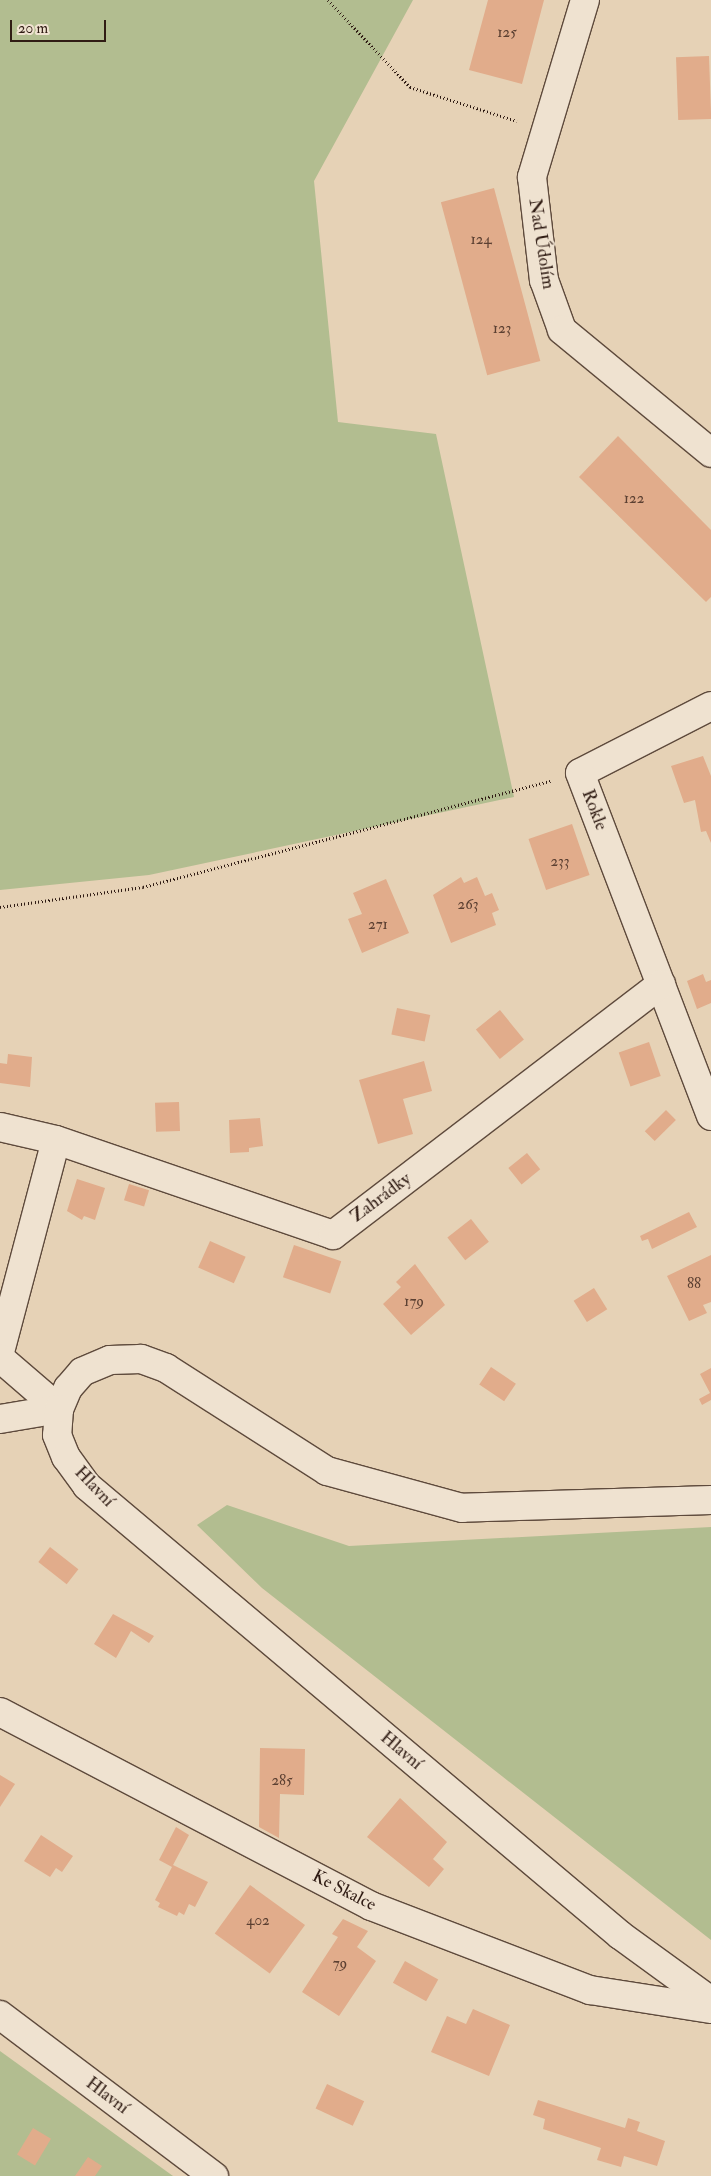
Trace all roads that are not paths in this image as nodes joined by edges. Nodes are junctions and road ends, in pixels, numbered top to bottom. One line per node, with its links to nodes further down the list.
1 (585, 0): 2 (street, Nad Údolím)
2 (711, 453)
3 (711, 706): 4 (street, Rokle)
4 (661, 984): 5 (street, Rokle); 7 (street, Zahrádky)
5 (711, 1116)
6 (0, 1127): 7 (street, Zahrádky)
7 (56, 1140): 8 (street)
8 (0, 1352)
9 (0, 1358): 10 (street)
10 (59, 1409): 11 (street); 12 (street, Hlavní); 14 (street, Hlavní)
11 (0, 1419)
12 (711, 1500)
13 (0, 1712): 15 (street, Ke Skalce)
14 (711, 2001)
15 (711, 2010)
16 (0, 2015): 17 (street, Hlavní)
17 (212, 2175)

